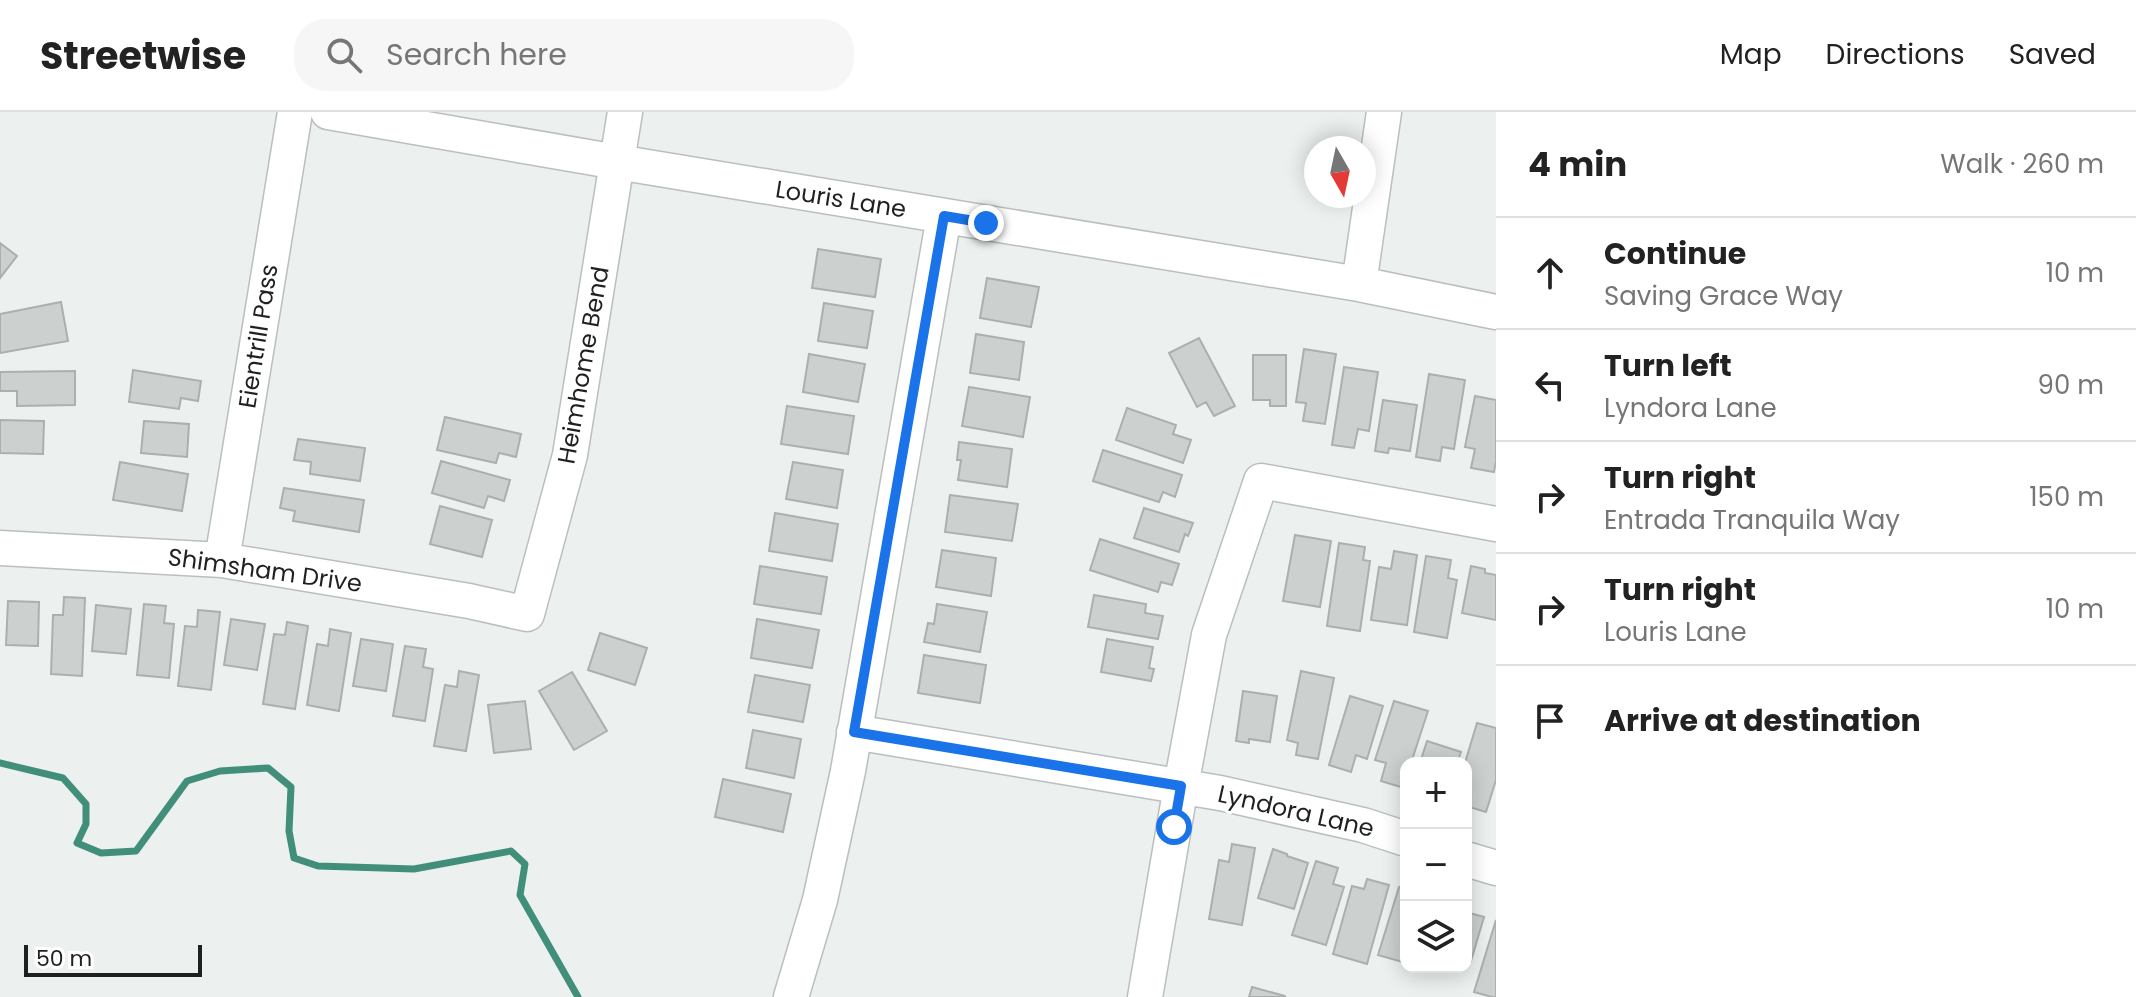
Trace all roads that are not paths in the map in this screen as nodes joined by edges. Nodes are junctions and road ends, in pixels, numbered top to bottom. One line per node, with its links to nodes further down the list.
1 (295, 112): 11 (street, Eientrill Pass)
2 (328, 112): 5 (street, Louris Lane)
3 (625, 112): 5 (street, Heimhome Bend)
4 (1384, 112): 7 (street)
5 (617, 162): 6 (street, Louris Lane); 12 (street, Heimhome Bend)
6 (944, 216): 7 (street, Louris Lane); 13 (street)
7 (1359, 284): 8 (street, Louris Lane)
8 (1496, 312)
9 (1496, 524): 14 (street)
10 (0, 548): 11 (street, Shimsham Drive)
11 (222, 560): 12 (street, Shimsham Drive)
12 (527, 614)
13 (854, 732): 14 (street, Lyndora Lane); 18 (street)
14 (1181, 786): 15 (street, Lyndora Lane); 19 (street)
15 (1400, 837)
16 (1472, 861): 17 (street)
17 (1496, 868)
18 (791, 997)
19 (1145, 997)

